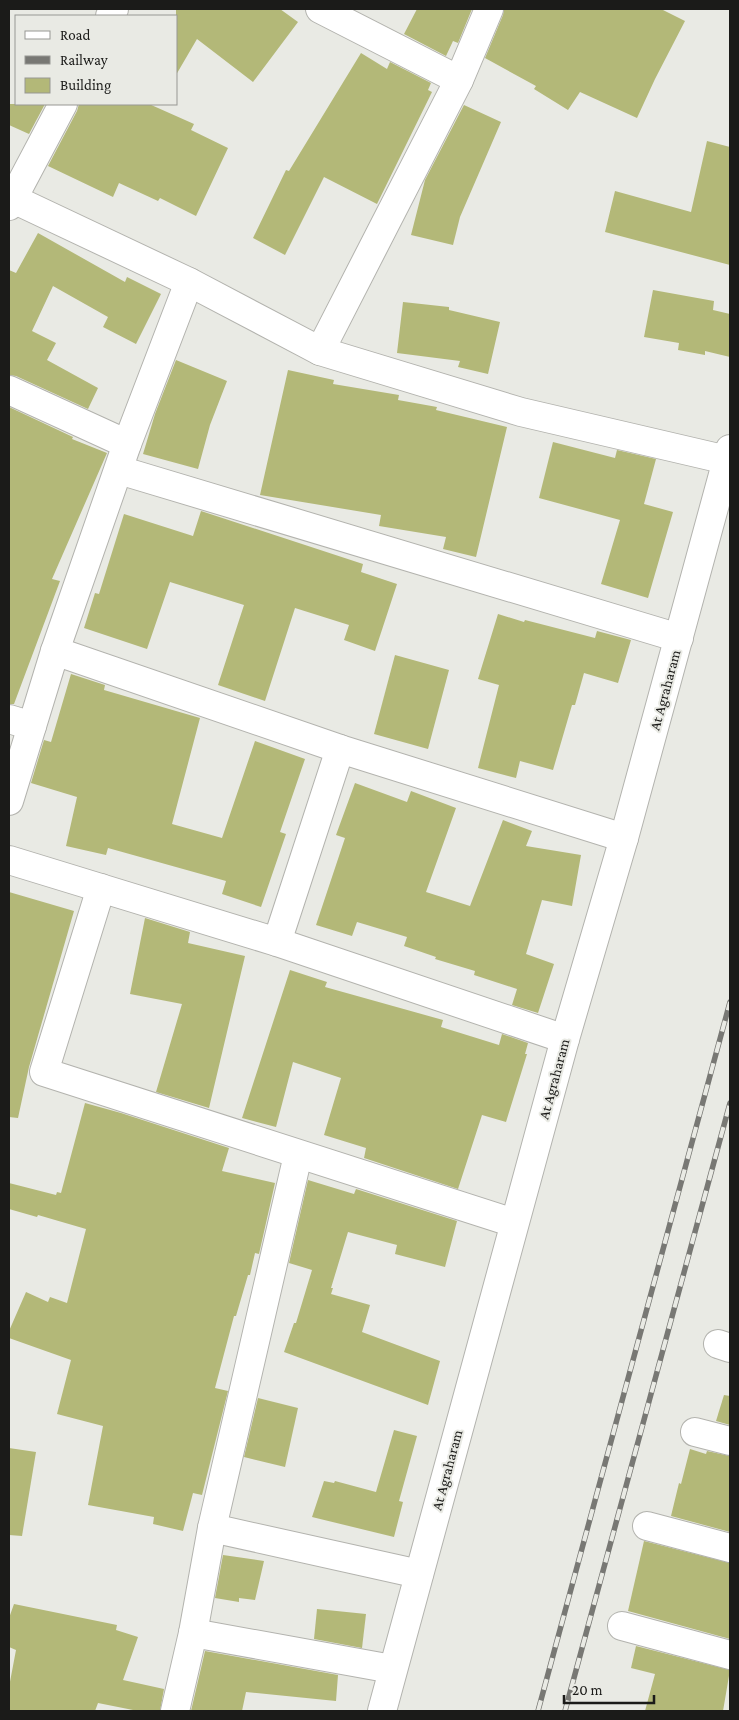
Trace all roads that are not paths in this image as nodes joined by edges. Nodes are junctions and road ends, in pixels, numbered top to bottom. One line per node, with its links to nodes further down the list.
1 (320, 9): 3 (street)
2 (489, 9): 3 (street)
3 (459, 80): 7 (street)
4 (62, 105): 5 (street)
5 (10, 201): 6 (street)
6 (189, 282): 7 (street); 9 (street)
7 (320, 351): 10 (street)
8 (9, 390): 9 (street)
9 (128, 444): 11 (street)
10 (729, 454): 12 (street, At Agraharam)
11 (119, 470): 12 (street); 13 (street)
12 (679, 638): 17 (street, At Agraharam)
13 (55, 651): 14 (street); 15 (street)
14 (20, 722): 16 (street)
15 (340, 749): 17 (street); 20 (street)
16 (9, 801)
17 (624, 838): 21 (street, At Agraharam)
18 (9, 860): 19 (street)
19 (101, 888): 20 (street); 22 (street)
20 (277, 942): 21 (street)
21 (564, 1039): 23 (street, At Agraharam)
22 (298, 1155): 23 (street); 27 (street)
23 (514, 1224): 29 (street, At Agraharam)
24 (695, 1432): 25 (street)
25 (730, 1441)
26 (647, 1526): 28 (street)
27 (212, 1528): 29 (street); 31 (street)
28 (730, 1548)
29 (419, 1574): 33 (street, At Agraharam)
30 (622, 1626): 32 (street)
31 (193, 1633): 33 (street); 34 (street)
32 (730, 1655)
33 (392, 1669): 35 (street, At Agraharam)
34 (175, 1711)
35 (382, 1711)

